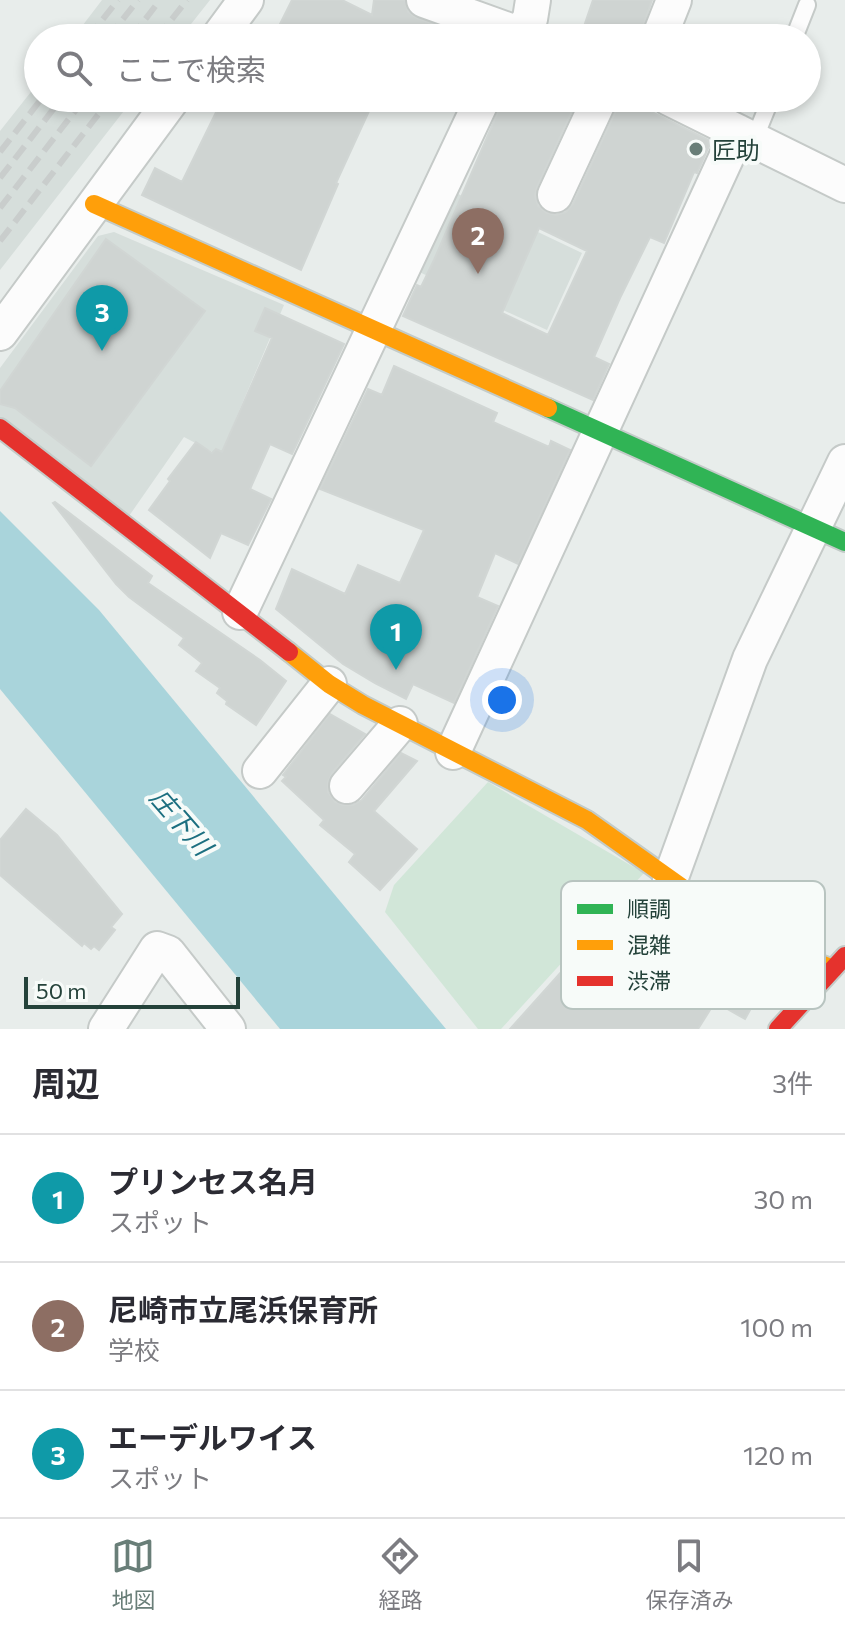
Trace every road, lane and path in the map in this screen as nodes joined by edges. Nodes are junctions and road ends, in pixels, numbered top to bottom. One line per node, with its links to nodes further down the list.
1 (246, 0): 6 (street)
2 (424, 0): 7 (street)
3 (533, 0): 8 (street)
4 (674, 0): 9 (street)
5 (807, 5): 10 (lane)
6 (228, 24)
7 (488, 24)
8 (528, 24)
9 (665, 24)
10 (800, 24)
11 (163, 112): 19 (street)
12 (476, 112): 20 (street)
13 (594, 112): 18 (street)
14 (697, 112): 16 (street)
15 (762, 112): 16 (lane)
16 (746, 136): 17 (street); 23 (street)
17 (845, 185)
18 (555, 195)
19 (94, 204): 20 (street); 21 (street)
20 (373, 330): 23 (street); 26 (street)
21 (0, 333)
22 (0, 428): 26 (street)
23 (600, 433): 25 (street); 29 (street)
24 (845, 462): 25 (street)
25 (830, 535): 33 (street)
26 (240, 612): 27 (street)
27 (329, 684): 28 (street); 30 (street)
28 (400, 724): 29 (street); 31 (street)
29 (453, 752): 32 (street)
30 (260, 771)
31 (347, 786)
32 (670, 881)
33 (681, 881)
34 (839, 962): 35 (street)
35 (825, 977)
36 (796, 1009): 39 (street)
37 (106, 1029): 38 (street)
38 (228, 1029)
39 (778, 1029)

